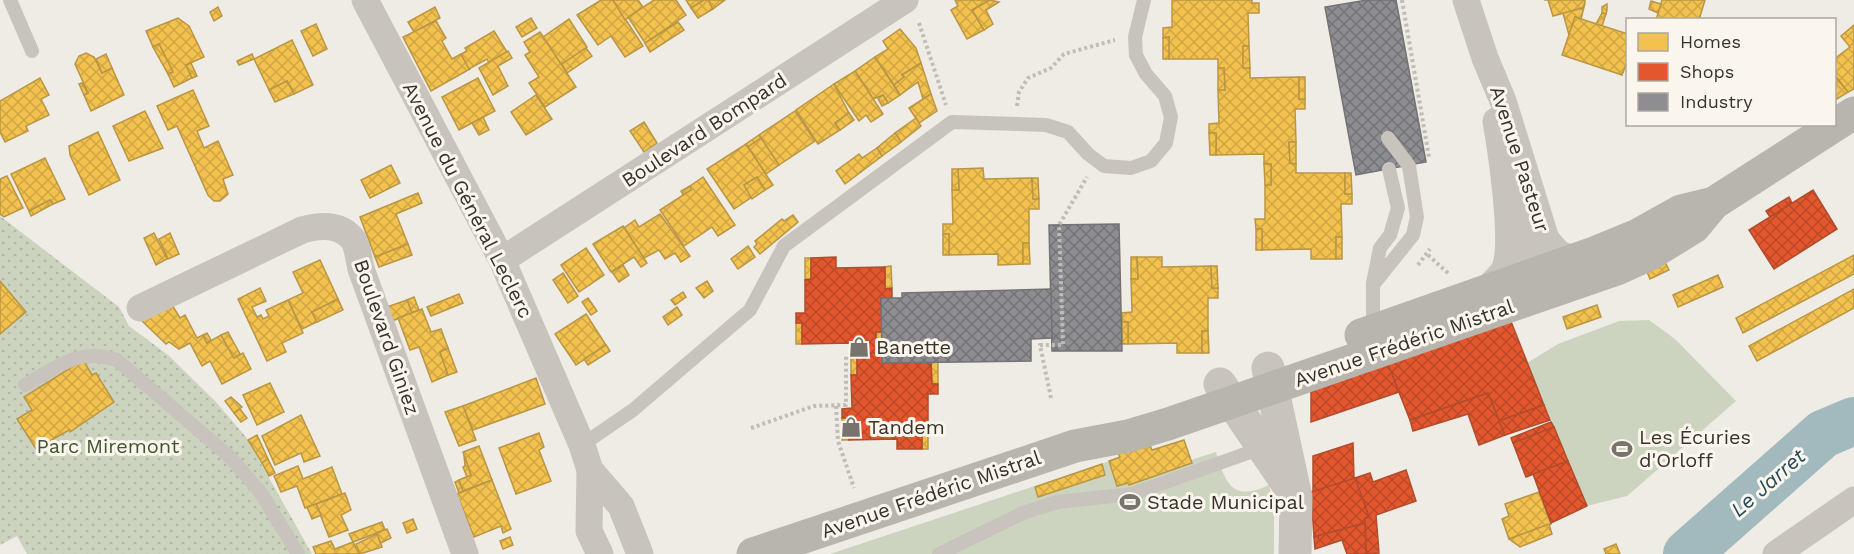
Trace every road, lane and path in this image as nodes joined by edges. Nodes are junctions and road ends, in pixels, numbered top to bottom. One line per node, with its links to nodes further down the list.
1 (10, 0): 7 (lane)
2 (365, 0): 18 (street, Avenue du Général Leclerc)
3 (1144, 0): 6 (lane)
4 (1466, 0): 8 (street, Avenue Pasteur)
5 (912, 11): 10 (path); 18 (street, Boulevard Bompard)
6 (1135, 37): 11 (path); 16 (lane)
7 (32, 51)
8 (1485, 58): 15 (street, Avenue Pasteur); 19 (street, Avenue Pasteur)
9 (1854, 113): 12 (main road, Avenue Frédéric Mistral)
10 (952, 122): 11 (lane); 33 (lane)
11 (1015, 124): 16 (lane)
12 (1836, 125)
13 (1834, 126): 19 (main road, Avenue Frédéric Mistral)
14 (1388, 138): 21 (lane)
15 (1499, 141): 20 (street, Avenue Pasteur); 22 (street, Avenue Pasteur)
16 (1096, 160): 29 (path)
17 (1389, 169): 21 (lane)
18 (502, 260): 33 (street, Avenue du Général Leclerc)
19 (1578, 271): 20 (main road, Avenue Frédéric Mistral)
20 (1541, 284): 22 (main road, Avenue Frédéric Mistral); 24 (main road, Avenue Frédéric Mistral)
21 (1373, 285): 24 (lane)
22 (1487, 289): 24 (main road, Avenue Frédéric Mistral)
23 (140, 308): 38 (street, Boulevard Giniez)
24 (1376, 342): 26 (main road, Avenue Frédéric Mistral)
25 (846, 356): 30 (path)
26 (1271, 378): 28 (main road, Avenue Frédéric Mistral); 32 (street)
27 (25, 385): 37 (lane)
28 (1226, 393): 32 (street); 35 (main road, Avenue Frédéric Mistral)
29 (1051, 398)
30 (836, 406): 31 (path); 35 (path)
31 (751, 428)
32 (1273, 443): 41 (lane); 42 (street)
33 (586, 457): 36 (street, Avenue du Général Leclerc); 39 (street, Avenue du Général Leclerc)
34 (1854, 500): 43 (street)
35 (864, 517): 40 (main road, Avenue Frédéric Mistral)
36 (592, 546)
37 (298, 554)
38 (465, 554)
39 (640, 554)
40 (753, 554)
41 (939, 554)
42 (1295, 554)
43 (1776, 554)

